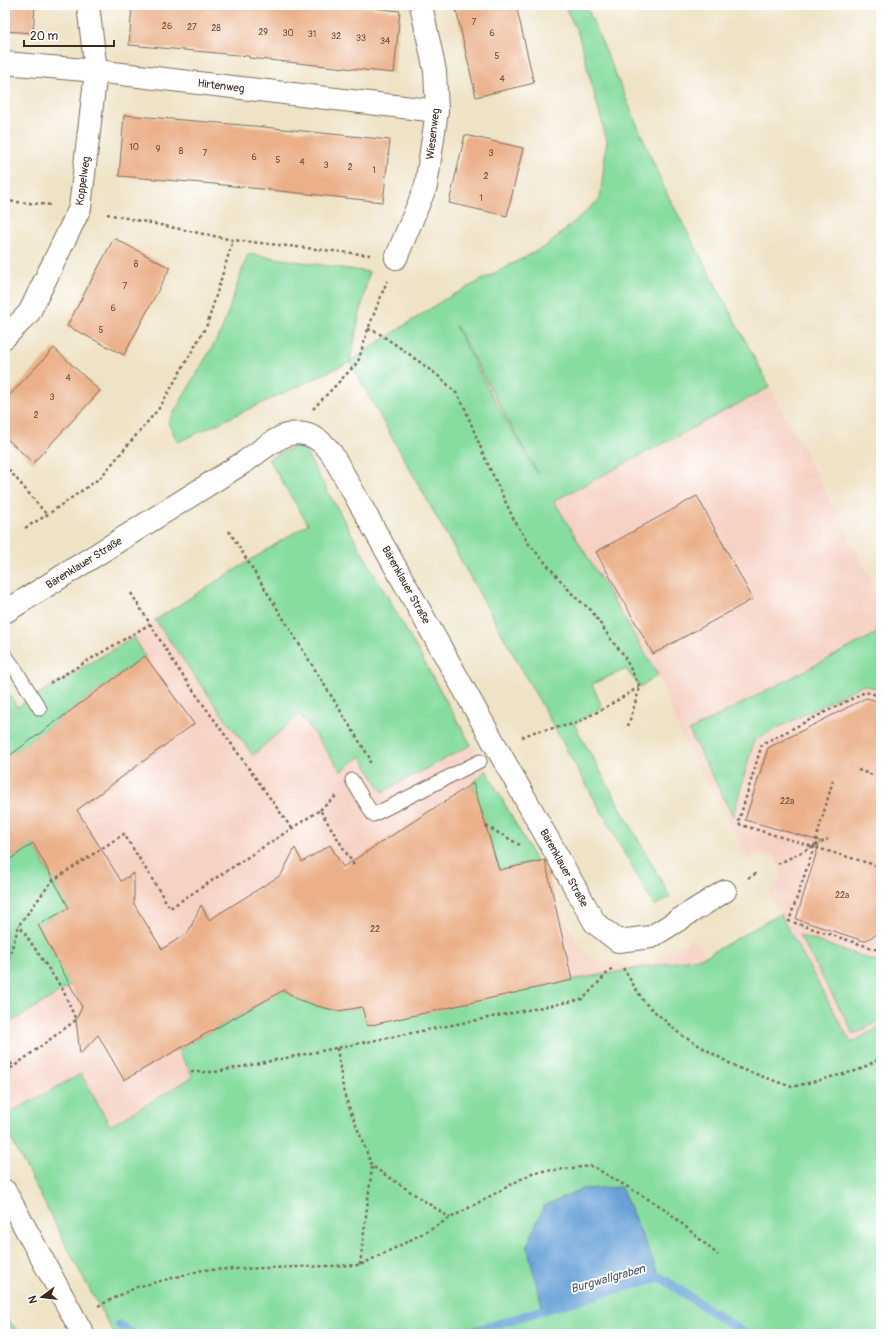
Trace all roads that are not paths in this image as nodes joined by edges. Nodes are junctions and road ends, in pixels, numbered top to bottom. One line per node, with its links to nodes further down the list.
1 (88, 5): 4 (street, Koppelweg)
2 (421, 5): 5 (street, Wiesenweg)
3 (5, 63): 4 (street, Hirtenweg)
4 (96, 71): 5 (street, Hirtenweg); 7 (street, Koppelweg)
5 (437, 111): 6 (street, Wiesenweg)
6 (396, 258)
7 (5, 337)
8 (5, 612): 11 (street, Bärenklauer Straße)
9 (5, 655): 10 (lane)
10 (40, 709)
11 (490, 757): 12 (lane); 13 (street, Bärenklauer Straße)
12 (352, 780)
13 (725, 891)
14 (5, 1192): 15 (street)
15 (79, 1326)

